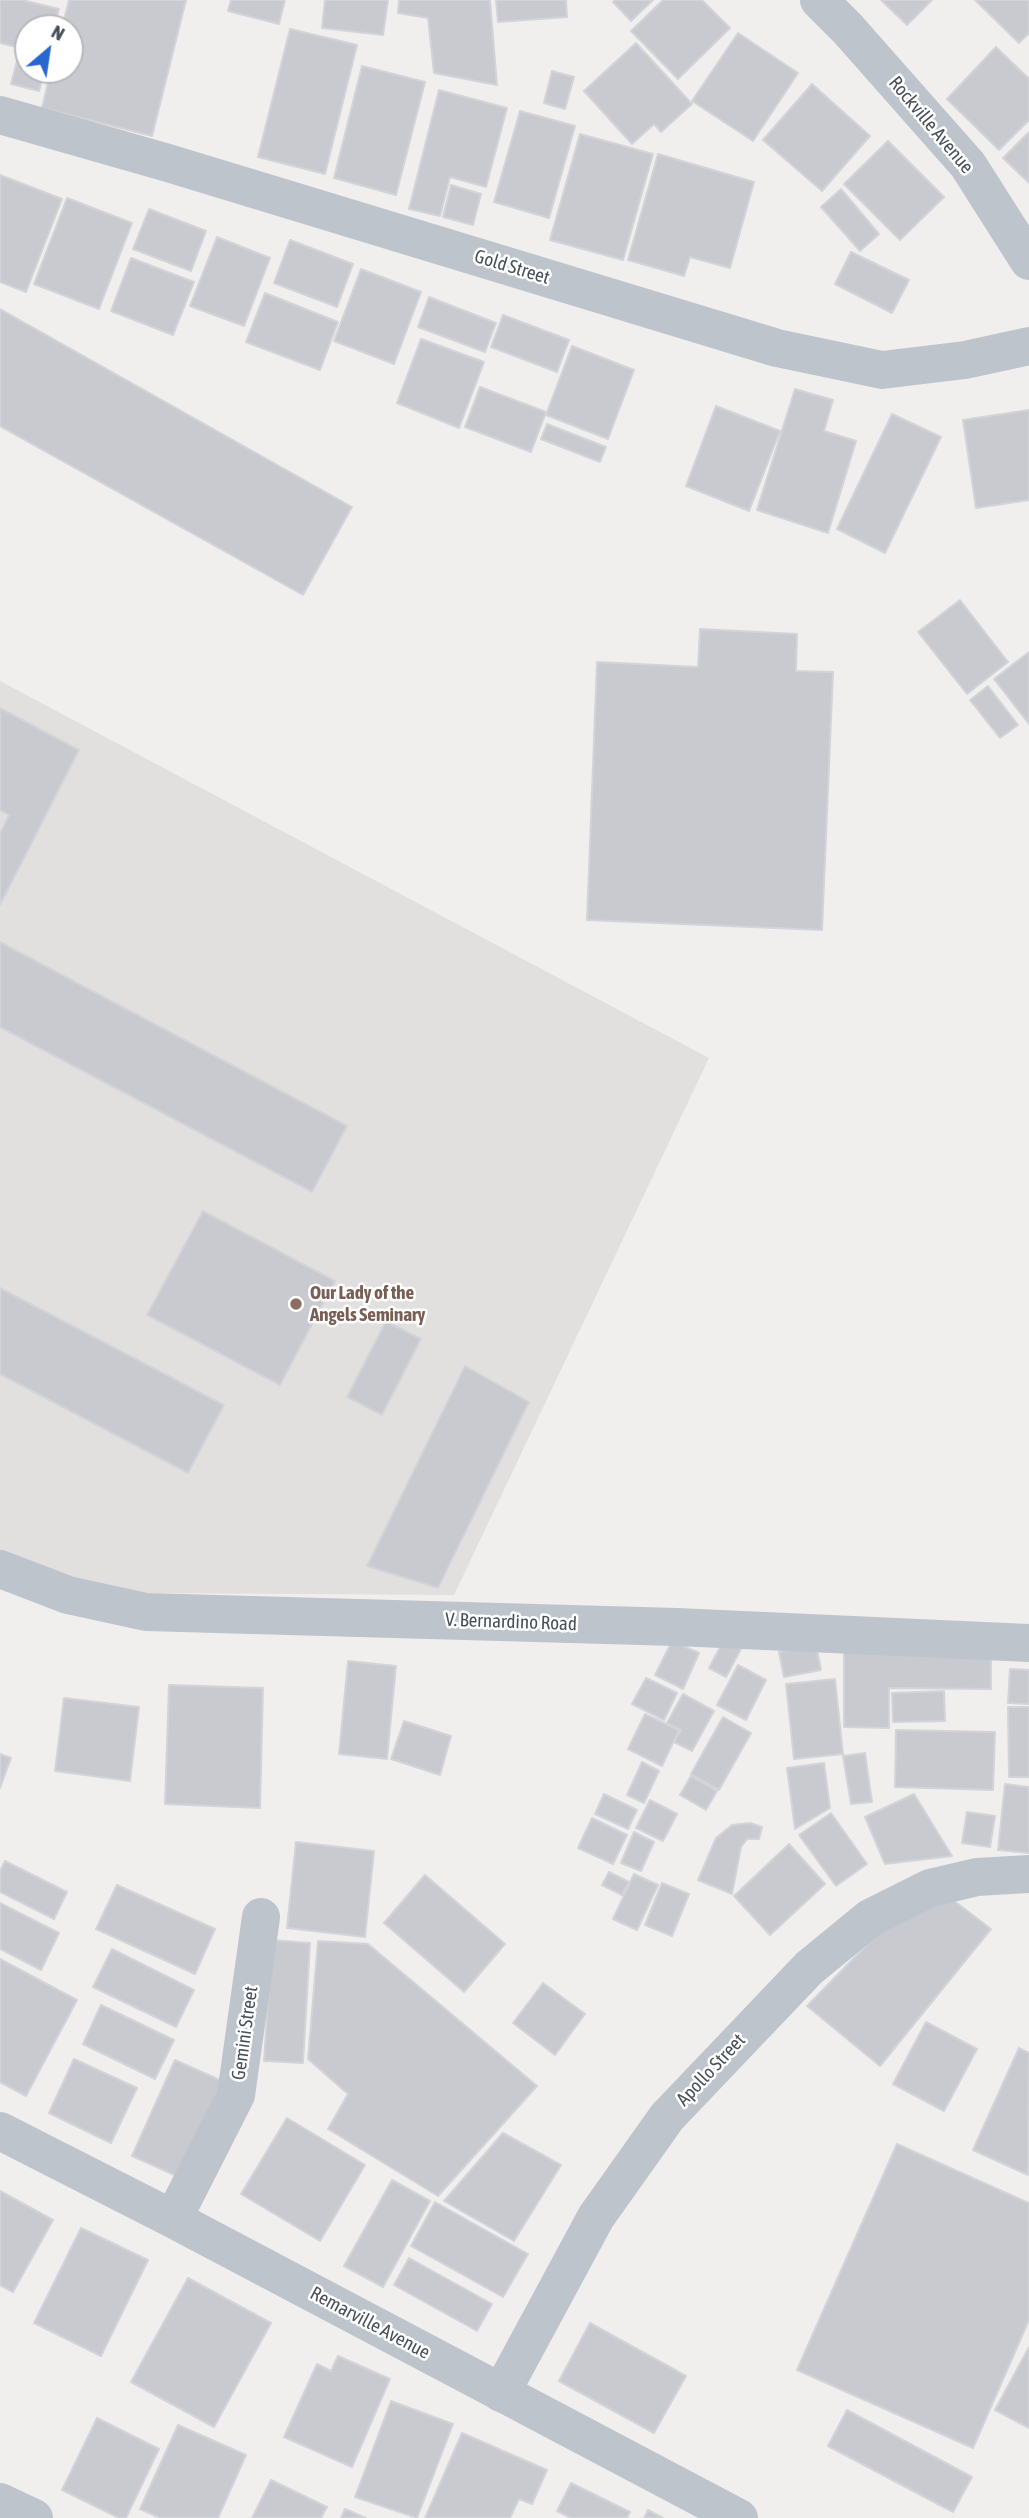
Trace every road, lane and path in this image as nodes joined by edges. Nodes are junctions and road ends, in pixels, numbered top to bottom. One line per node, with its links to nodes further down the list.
1 (819, 0): 3 (street, Rockville Avenue)
2 (0, 115): 4 (street, Gold Street)
3 (1029, 261)
4 (1029, 346)
5 (0, 1569): 6 (street, V. Bernardino Road)
6 (1029, 1643)
7 (1029, 1874): 11 (street, Apollo Street)
8 (261, 1916): 10 (street, Gemini Street)
9 (0, 2131): 10 (street, Remarville Avenue)
10 (173, 2219): 11 (street, Remarville Avenue)
11 (500, 2393): 14 (street, Remarville Avenue)
12 (0, 2502): 13 (street)
13 (34, 2518)
14 (738, 2518)

